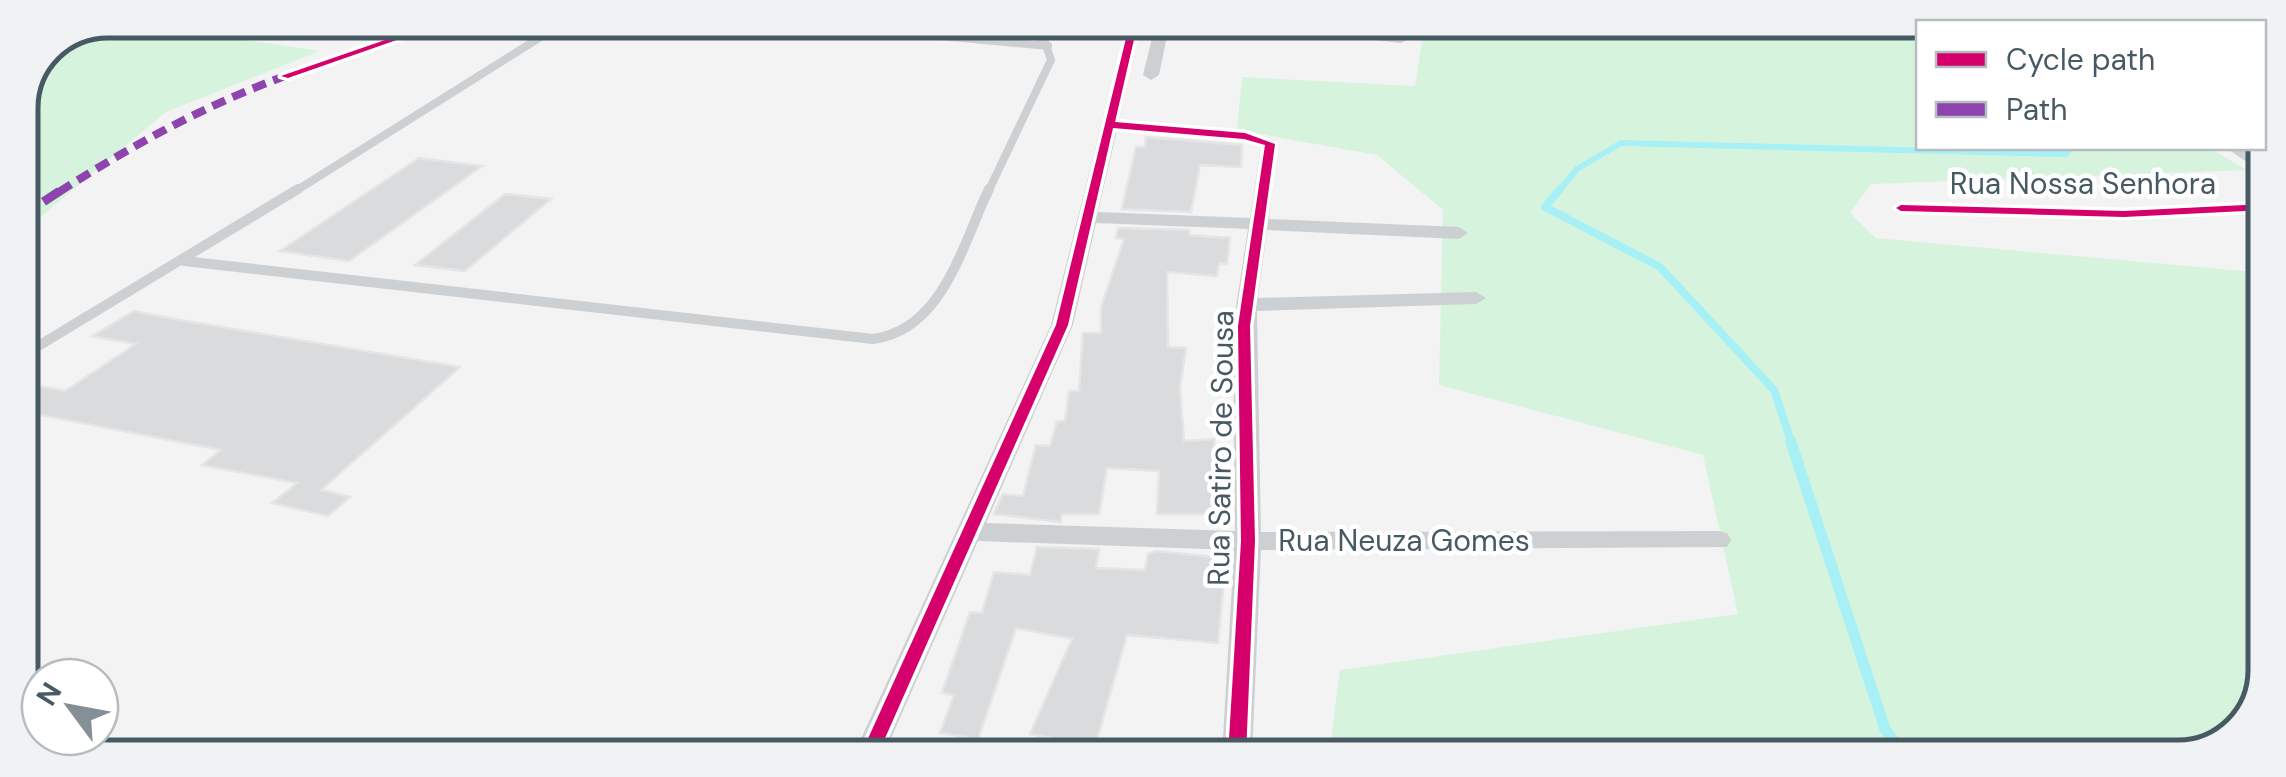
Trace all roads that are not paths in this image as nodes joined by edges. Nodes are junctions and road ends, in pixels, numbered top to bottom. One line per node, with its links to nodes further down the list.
1 (398, 37): 11 (street)
2 (541, 37): 18 (lane)
3 (949, 37): 9 (lane)
4 (1038, 37): 9 (lane)
5 (1131, 37): 12 (street)
6 (1160, 37): 10 (street)
7 (1382, 37): 8 (street)
8 (1401, 39)
9 (1048, 46): 18 (lane)
10 (1151, 75)
11 (285, 76)
12 (1112, 125): 15 (street); 16 (street, Rua Satiro de Sousa)
13 (1901, 208): 14 (street, Rua Nossa Senhora)
14 (2248, 208)
15 (1090, 218): 16 (street); 22 (street)
16 (1258, 225): 17 (street); 20 (street, Rua Satiro de Sousa)
17 (1459, 232)
18 (184, 262): 21 (lane)
19 (1476, 298): 20 (street)
20 (1247, 305): 24 (street, Rua Satiro de Sousa)
21 (37, 348)
22 (970, 532): 24 (street, Rua Neuza Gomes); 25 (street)
23 (1718, 540): 24 (street, Rua Neuza Gomes)
24 (1248, 541): 26 (street, Rua Satiro de Sousa)
25 (875, 740)
26 (1237, 740)

